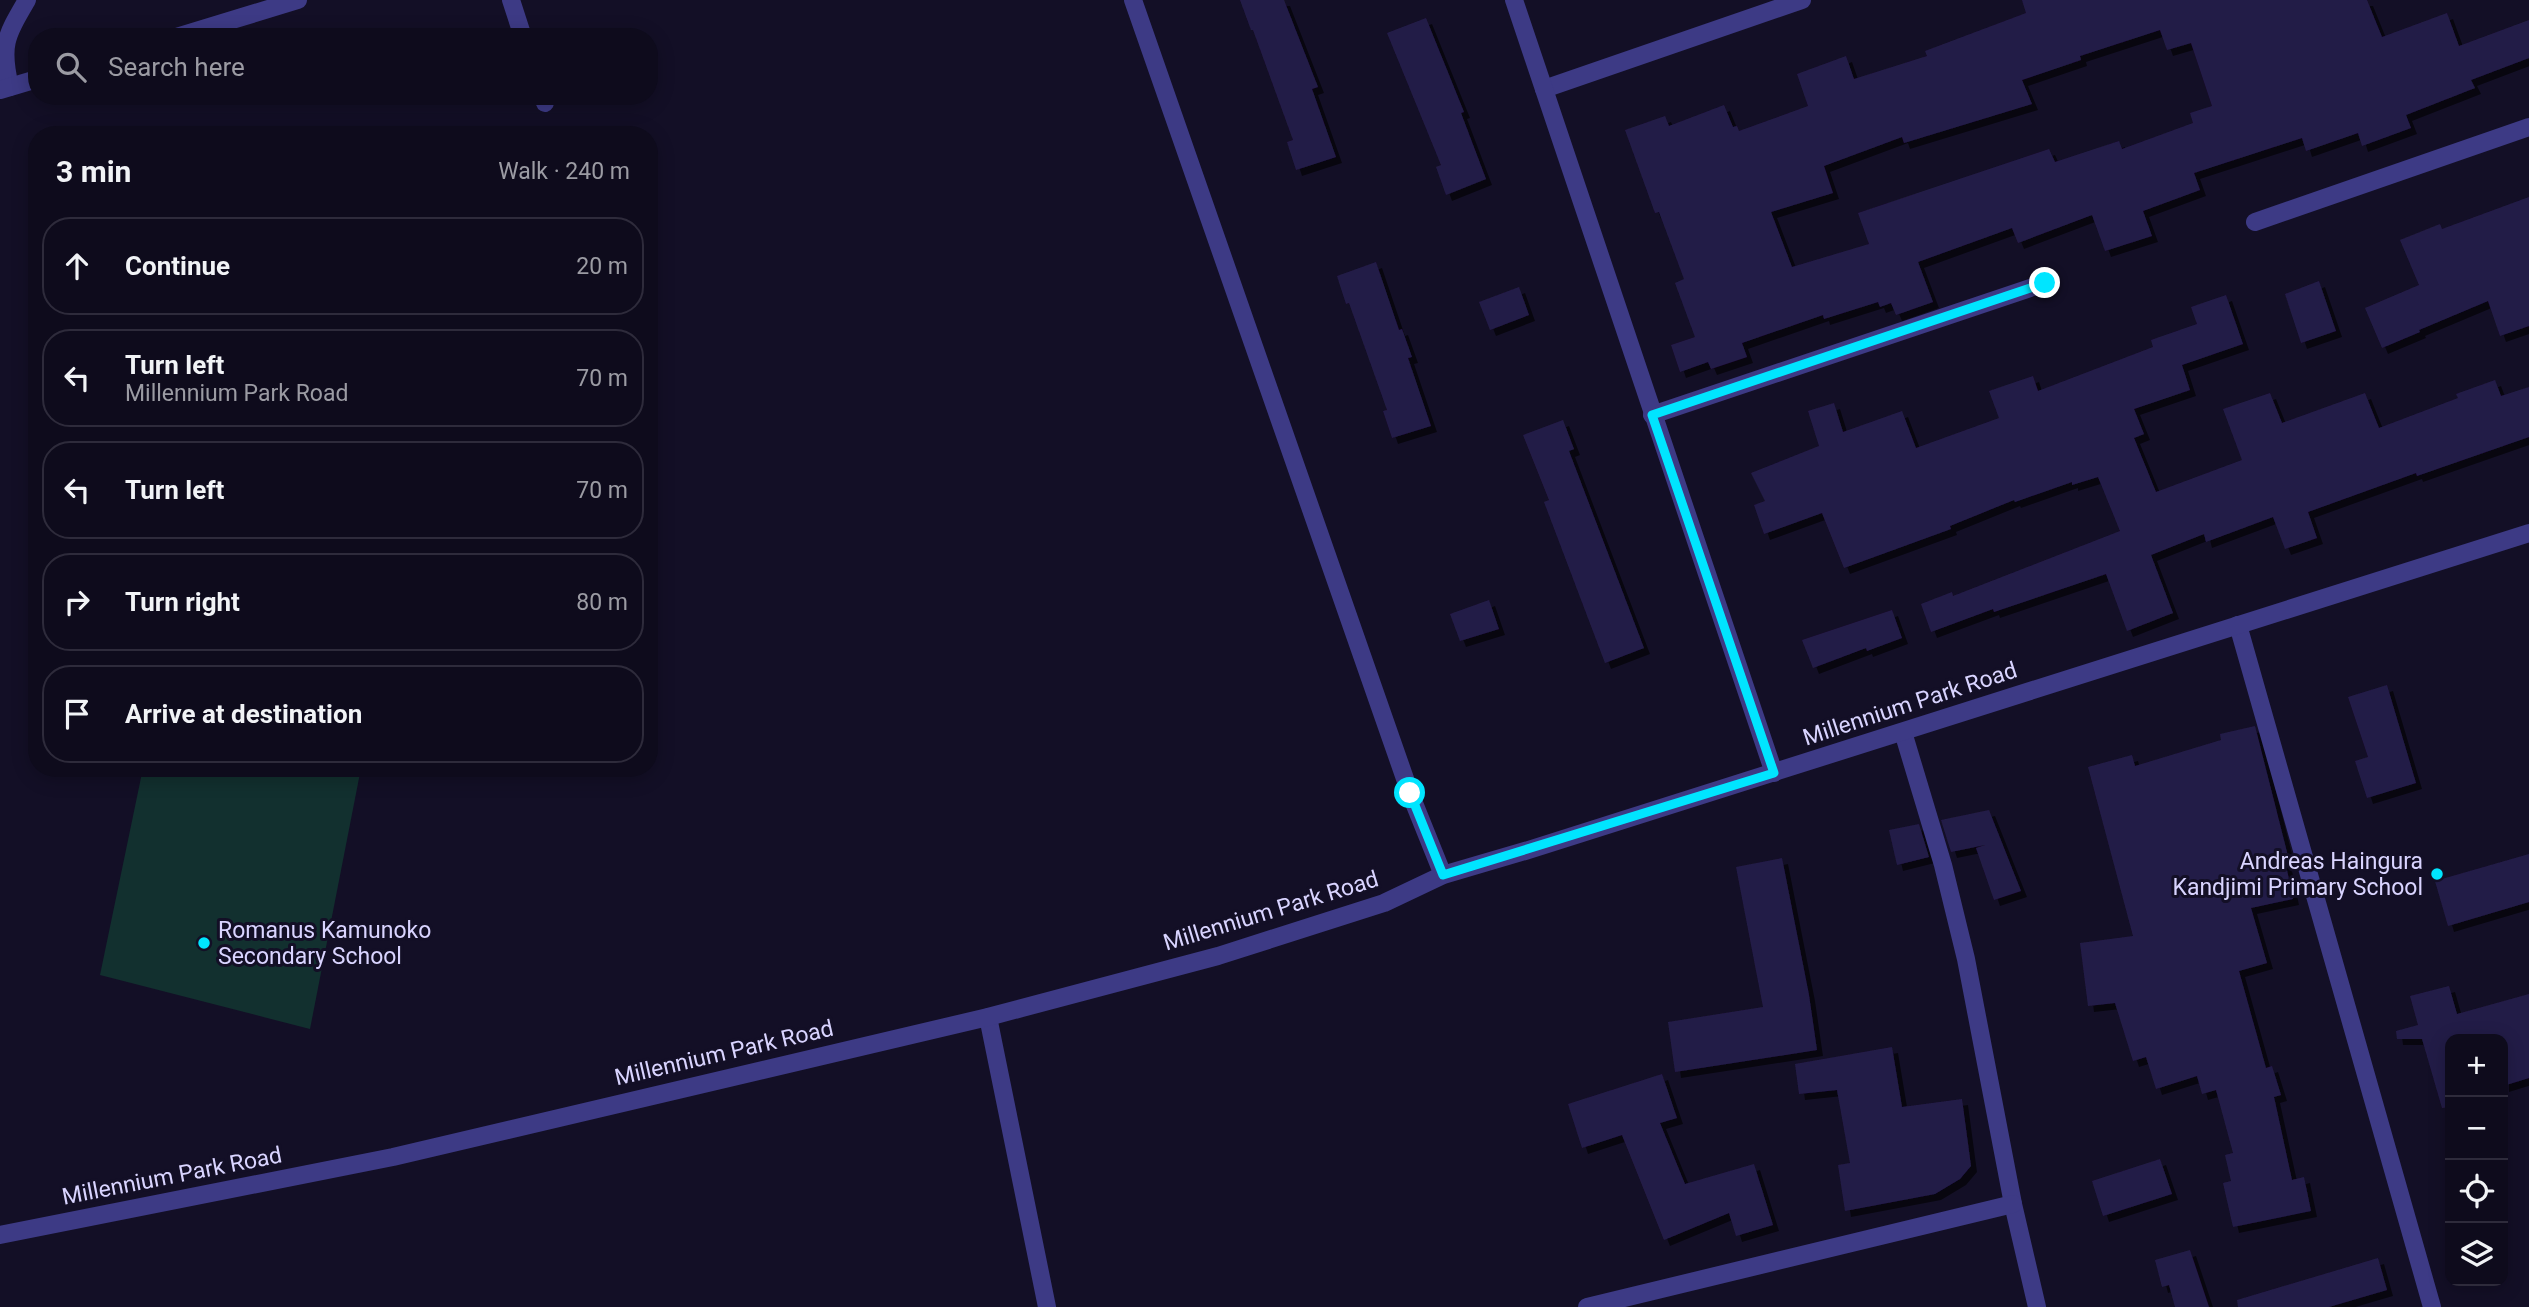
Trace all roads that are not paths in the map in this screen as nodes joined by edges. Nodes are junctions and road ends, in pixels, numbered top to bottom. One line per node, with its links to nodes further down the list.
1 (27, 0): 10 (street)
2 (298, 0): 7 (street)
3 (510, 0): 8 (street)
4 (1133, 0): 20 (street)
5 (1514, 0): 11 (street)
6 (1802, 0): 11 (street)
7 (206, 28)
8 (520, 28)
9 (28, 82): 10 (street)
10 (5, 88)
11 (1544, 89): 15 (street)
12 (2529, 127): 13 (street)
13 (2255, 222)
14 (2045, 283): 15 (street)
15 (1652, 415): 19 (street)
16 (2529, 533): 17 (street, Millennium Park Road)
17 (2238, 625): 18 (street, Millennium Park Road); 27 (street)
18 (1903, 732): 19 (street, Millennium Park Road); 22 (street)
19 (1774, 773): 20 (street, Millennium Park Road)
20 (1443, 875): 21 (street, Millennium Park Road)
21 (988, 1017): 23 (street, Millennium Park Road); 24 (street)
22 (2013, 1204): 25 (street); 26 (street)
23 (0, 1235)
24 (1047, 1307)
25 (1587, 1307)
26 (2037, 1307)
27 (2432, 1307)

